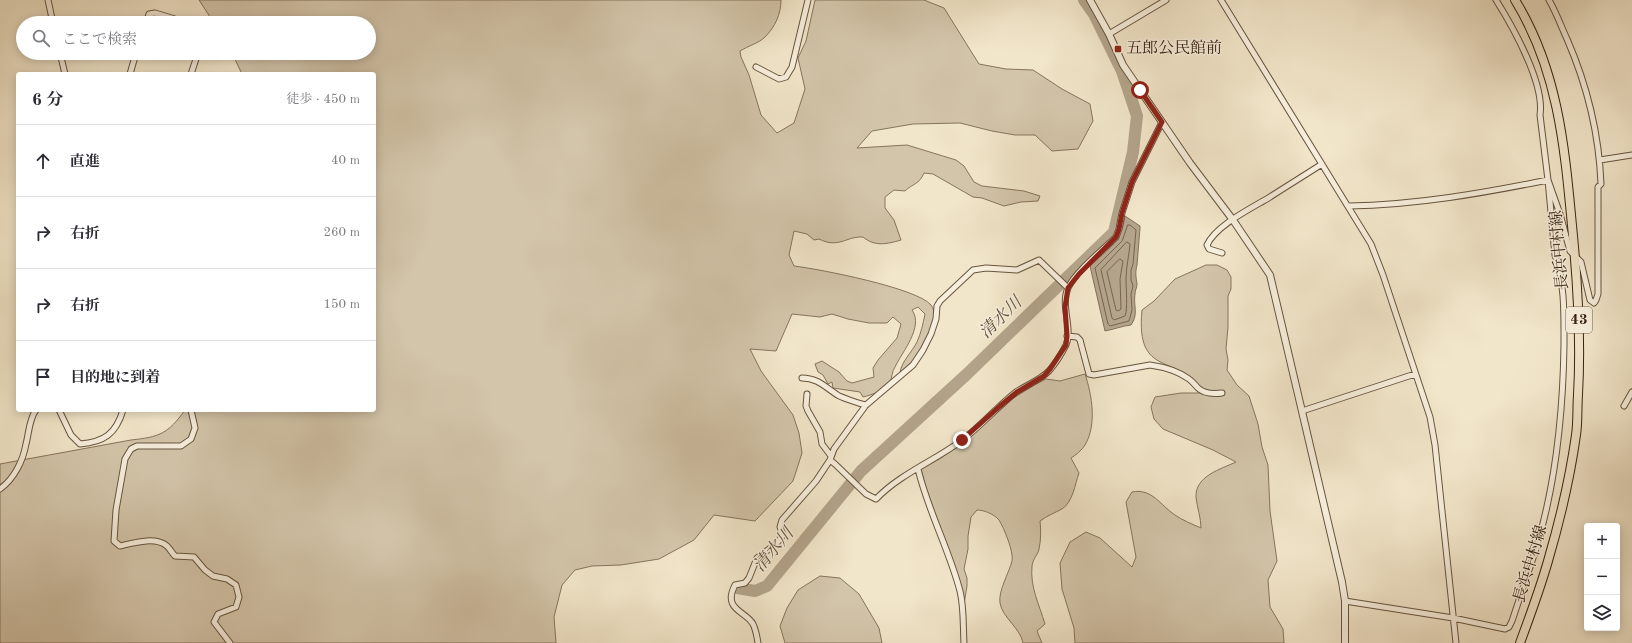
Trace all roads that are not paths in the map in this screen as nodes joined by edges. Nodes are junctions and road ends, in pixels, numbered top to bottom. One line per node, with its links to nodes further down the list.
1 (48, 0): 9 (street)
2 (808, 0): 16 (street)
3 (1090, 0): 12 (street)
4 (1166, 0): 12 (street)
5 (1221, 0): 23 (street)
6 (1496, 0): 24 (street)
7 (1515, 0): 28 (main road, 長浜中村線 / 43)
8 (1549, 0): 22 (street)
9 (51, 16)
10 (148, 16): 11 (street)
11 (165, 16)
12 (1109, 34): 20 (street)
13 (62, 60): 17 (street)
14 (134, 60): 18 (street)
15 (196, 60): 19 (street)
16 (756, 67)
17 (65, 72)
18 (131, 72)
19 (193, 72)
20 (1162, 122): 26 (street); 29 (street)
21 (1632, 155): 22 (street)
22 (1600, 160): 28 (street)
23 (1322, 164): 25 (street); 26 (street)
24 (1548, 180): 25 (street); 28 (street); 47 (street)
25 (1349, 206): 31 (street)
26 (1233, 220): 27 (street); 38 (street)
27 (1222, 253)
28 (1575, 256): 53 (main road, 長浜中村線 / 43)
29 (1068, 288): 30 (street); 36 (street)
30 (1067, 336): 34 (street); 44 (street)
31 (1415, 374): 38 (street); 47 (street)
32 (802, 378): 36 (street)
33 (1632, 392): 37 (street)
34 (1222, 393)
35 (807, 394): 43 (street)
36 (866, 405): 43 (street)
37 (1624, 406)
38 (1302, 411): 46 (street)
39 (35, 412): 45 (street)
40 (60, 412): 41 (street)
41 (122, 412)
42 (191, 412): 48 (street)
43 (830, 458): 44 (street); 49 (street)
44 (918, 469): 50 (street)
45 (0, 489)
46 (1345, 601): 47 (street); 51 (street)
47 (1453, 618): 52 (street)
48 (230, 643)
49 (758, 643)
50 (964, 643)
51 (1345, 643)
52 (1456, 643)
53 (1520, 643)

